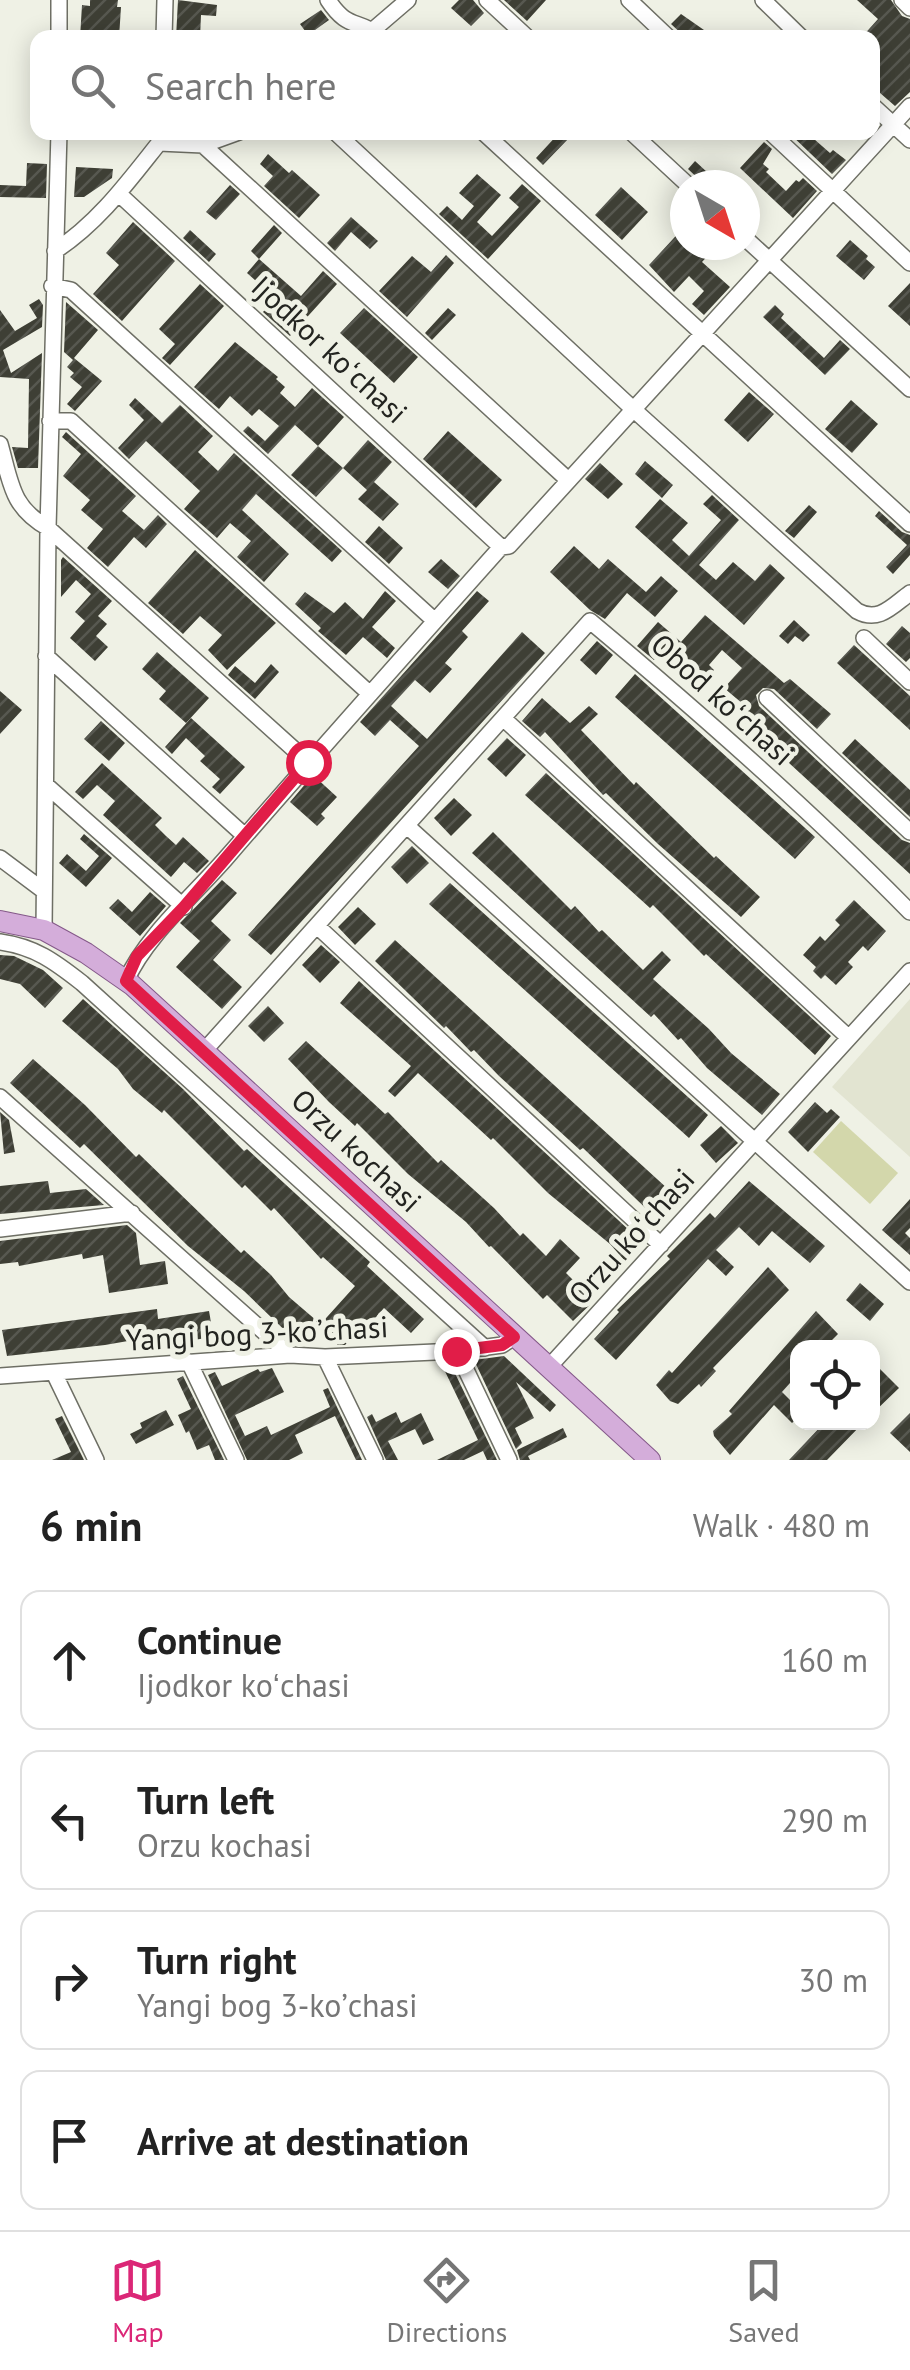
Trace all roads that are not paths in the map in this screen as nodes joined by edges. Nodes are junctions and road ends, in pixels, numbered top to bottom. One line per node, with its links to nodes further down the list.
1 (59, 0): 10 (street)
2 (165, 0): 11 (street)
3 (328, 0): 12 (street)
4 (408, 0): 13 (street)
5 (487, 0): 14 (street)
6 (629, 0): 15 (street)
7 (763, 0): 16 (street)
8 (902, 0): 9 (street)
9 (910, 8)
10 (59, 30)
11 (164, 30)
12 (362, 30)
13 (377, 30)
14 (519, 30)
15 (661, 30)
16 (794, 30)
17 (910, 106): 19 (street)
18 (880, 113): 19 (street)
19 (892, 124): 20 (street); 30 (street)
20 (880, 137)
21 (59, 140): 35 (street)
22 (159, 140): 34 (street)
23 (173, 140): 31 (street)
24 (225, 140): 31 (street)
25 (344, 140): 42 (street)
26 (492, 140): 40 (street)
27 (640, 140): 32 (street)
28 (778, 140): 33 (street)
29 (878, 140): 33 (street)
30 (910, 140)
31 (204, 145): 45 (street)
32 (672, 170)
33 (832, 191): 37 (street); 38 (street)
34 (119, 194): 35 (street); 48 (street, Ijodkor koʻchasi)
35 (55, 251): 39 (street)
36 (760, 251): 37 (street)
37 (769, 259): 40 (street); 41 (street)
38 (910, 263)
39 (52, 286): 43 (street); 50 (street)
40 (700, 334): 42 (street); 46 (street)
41 (910, 389)
42 (633, 409): 45 (street); 49 (street)
43 (50, 421): 47 (street); 54 (street)
44 (0, 444): 47 (street)
45 (567, 479): 48 (street)
46 (910, 524)
47 (48, 528): 52 (street); 57 (street)
48 (500, 547): 50 (street)
49 (910, 592)
50 (435, 621): 54 (street)
51 (864, 638): 53 (street)
52 (46, 656): 58 (street); 61 (street)
53 (910, 682)
54 (369, 692): 57 (street)
55 (767, 698): 60 (street)
56 (504, 719): 59 (street, Obod koʻchasi); 65 (street, Obod koʻchasi); 72 (street)
57 (308, 762): 61 (street)
58 (46, 785): 63 (street); 64 (street)
59 (407, 826): 67 (street, Obod koʻchasi); 75 (street)
60 (910, 832)
61 (245, 836): 64 (street)
62 (0, 858): 63 (street)
63 (44, 890): 68 (street)
64 (184, 907): 71 (street)
65 (910, 912)
66 (0, 921): 68 (main road, Orzu kochasi)
67 (317, 926): 73 (street, Obod koʻchasi); 78 (street)
68 (44, 930): 71 (main road, Orzu kochasi)
69 (0, 942): 81 (street)
70 (910, 971): 72 (street, Orzu koʻchasi)
71 (126, 981): 73 (main road, Orzu kochasi)
72 (848, 1037): 75 (street, Orzu koʻchasi)
73 (204, 1052): 80 (main road, Orzu kochasi)
74 (0, 1097): 76 (street)
75 (755, 1142): 78 (street, Orzu koʻchasi); 79 (street)
76 (132, 1213): 77 (street); 83 (street)
77 (0, 1230)
78 (661, 1245): 86 (street, Orzu koʻchasi)
79 (910, 1282)
80 (514, 1337): 81 (street, Yangi bog 3-koʼchasi); 86 (main road, Orzu kochasi)
81 (486, 1348): 82 (street, Yangi bog 3-koʼchasi)
82 (456, 1351): 84 (street, Yangi bog 3-koʼchasi); 92 (street)
83 (290, 1355): 84 (street, Yangi bog 3-koʼchasi); 85 (street, Yangi bog 3-koʼchasi)
84 (325, 1358): 91 (street)
85 (189, 1362): 87 (street, Yangi bog 3-koʼchasi); 90 (street)
86 (548, 1368): 93 (main road, Orzu kochasi)
87 (54, 1373): 88 (street, Yangi bog 3-koʼchasi); 89 (street)
88 (0, 1376)
89 (96, 1460)
90 (236, 1460)
91 (375, 1460)
92 (509, 1460)
93 (650, 1460)

